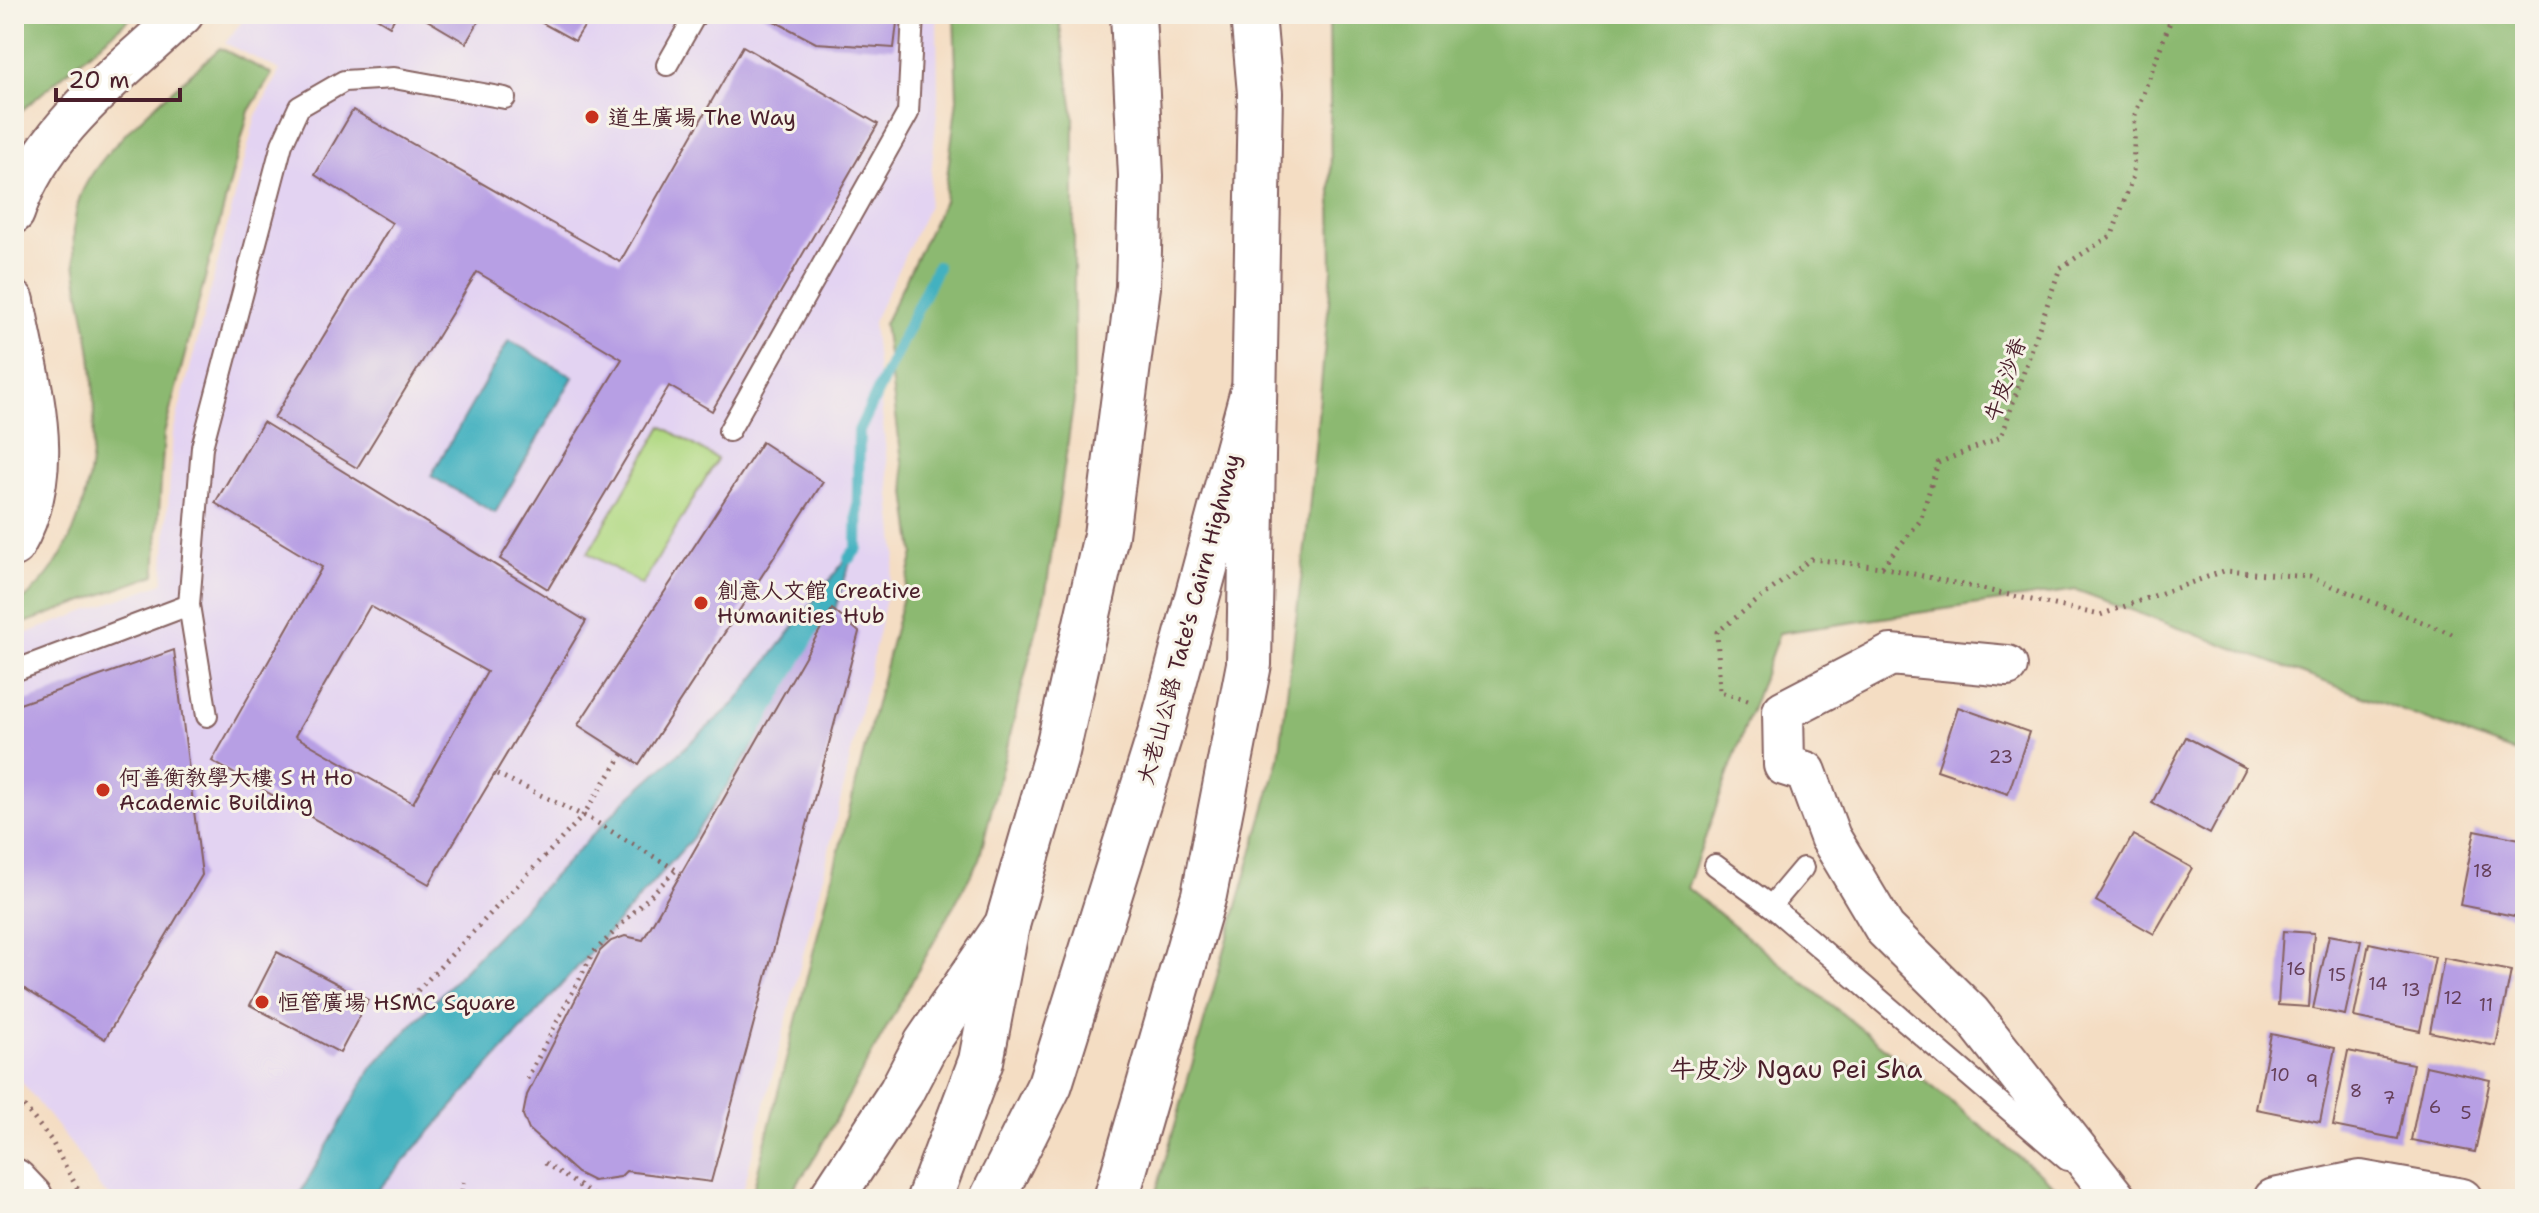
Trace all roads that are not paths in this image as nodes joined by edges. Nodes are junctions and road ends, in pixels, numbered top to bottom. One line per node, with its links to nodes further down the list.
1 (183, 14): 8 (street)
2 (696, 14): 6 (lane)
3 (913, 14): 11 (lane)
4 (1133, 14): 20 (main road)
5 (1253, 14): 10 (main road, 大老山公路 Tate's Cairn Highway)
6 (667, 65)
7 (505, 98): 13 (lane)
8 (14, 213)
9 (14, 301): 12 (street)
10 (1252, 394): 21 (main road, 大老山公路 Tate's Cairn Highway); 29 (main road)
11 (729, 431)
12 (14, 546)
13 (189, 605): 15 (lane); 16 (lane)
14 (2007, 666): 23 (street)
15 (14, 671)
16 (207, 716)
17 (1715, 865): 19 (lane)
18 (1803, 868): 19 (lane)
19 (1771, 906): 23 (lane)
20 (1007, 925): 25 (main road); 26 (main road)
21 (1025, 1149): 27 (main road, 大老山公路 Tate's Cairn Highway); 28 (main road)
22 (14, 1181): 24 (main road)
23 (2112, 1195)
24 (31, 1199)
25 (831, 1199)
26 (929, 1199)
27 (992, 1199)
28 (1025, 1199)
29 (1116, 1199)
30 (2274, 1199): 31 (street)
31 (2462, 1199)

